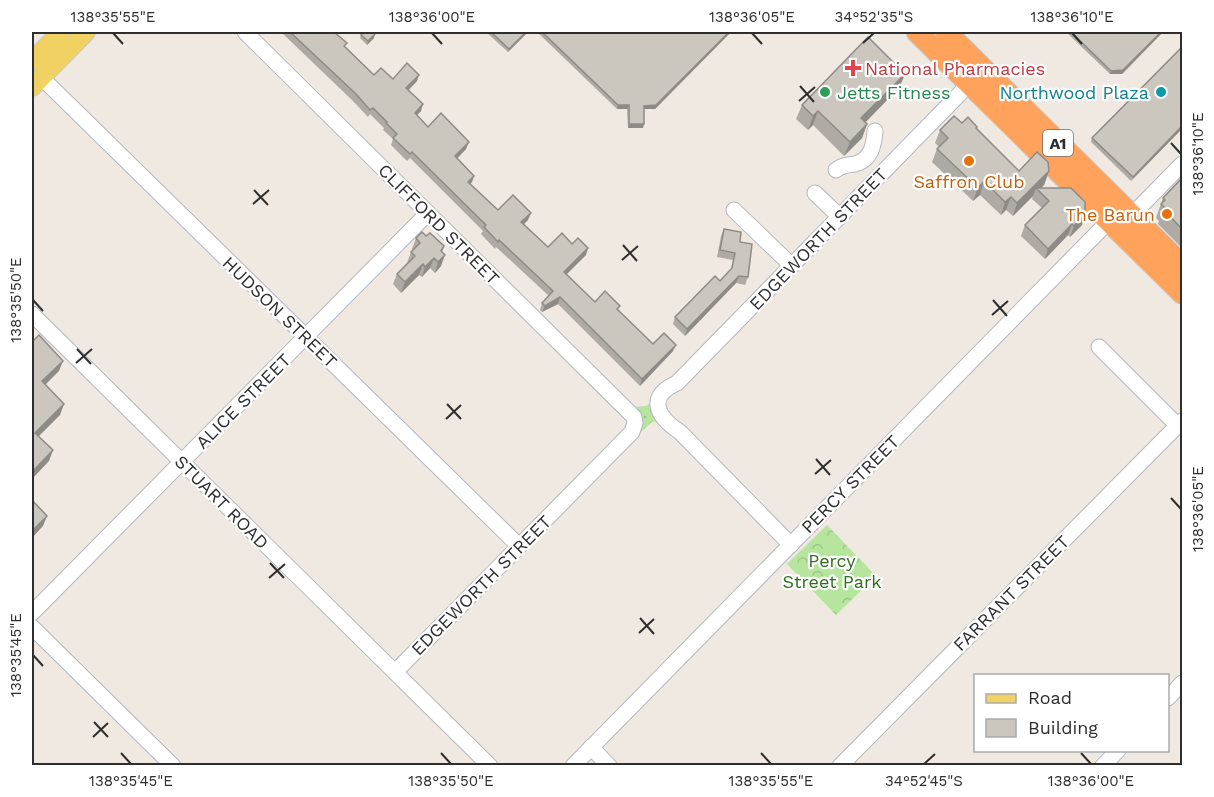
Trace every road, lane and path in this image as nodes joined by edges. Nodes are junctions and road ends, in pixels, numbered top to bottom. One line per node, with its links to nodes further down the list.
1 (61, 32): 6 (main road)
2 (86, 32): 8 (main road)
3 (245, 32): 15 (street, CLIFFORD STREET)
4 (917, 32): 7 (highway, A1)
5 (946, 32): 7 (highway, A1)
6 (32, 61)
7 (977, 76): 13 (highway, A1); 17 (street, EDGEWORTH STREET); 18 (highway, A1)
8 (36, 82): 24 (street, HUDSON STREET)
9 (875, 131): 11 (street)
10 (1182, 164): 16 (street)
11 (836, 170)
12 (815, 193): 17 (street)
13 (1112, 196): 16 (highway, A1); 18 (street)
14 (734, 210): 20 (street)
15 (428, 213): 24 (street, ALICE STREET); 26 (street, CLIFFORD STREET)
16 (1132, 215): 19 (street); 21 (highway, A1)
17 (840, 217): 20 (street, EDGEWORTH STREET)
18 (1110, 221): 19 (highway, A1); 29 (street, PERCY STREET)
19 (1132, 243): 22 (highway, A1)
20 (792, 266): 29 (street, EDGEWORTH STREET)
21 (1182, 266)
22 (1182, 293)
23 (32, 315): 28 (street, STUART ROAD)
24 (306, 337): 28 (street, ALICE STREET); 30 (street, HUDSON STREET)
25 (1099, 347): 27 (street)
26 (634, 417): 30 (street, EDGEWORTH STREET)
27 (1180, 423): 42 (street, FARRANT STREET)
28 (182, 462): 31 (street, ALICE STREET); 33 (street, STUART ROAD)
29 (791, 545): 36 (street, PERCY STREET)
30 (519, 546): 33 (street, EDGEWORTH STREET)
31 (32, 614)
32 (32, 627): 38 (street)
33 (395, 672): 39 (street, STUART ROAD)
34 (1182, 683): 35 (street)
35 (1169, 696)
36 (591, 747): 40 (street, PERCY STREET); 41 (street)
37 (1116, 752): 43 (street)
38 (173, 765)
39 (490, 765)
40 (573, 765)
41 (609, 765)
42 (840, 765)
43 (1103, 765)

